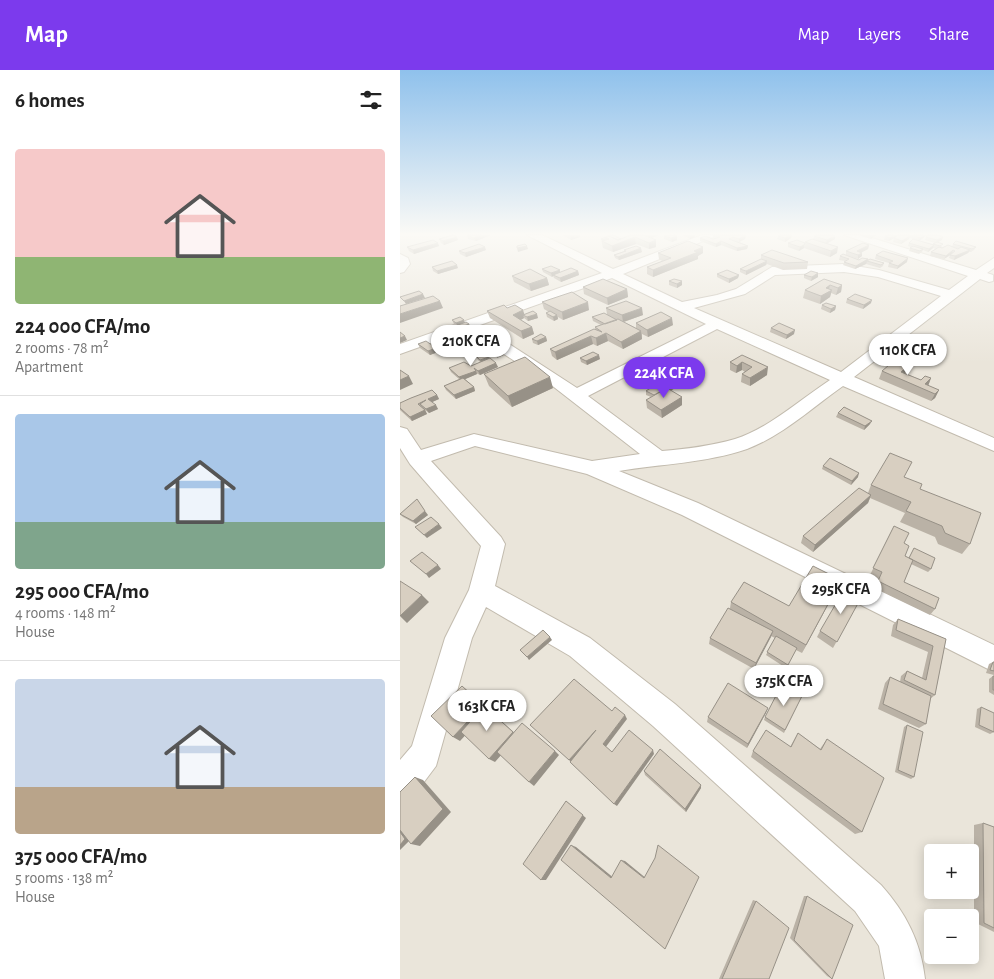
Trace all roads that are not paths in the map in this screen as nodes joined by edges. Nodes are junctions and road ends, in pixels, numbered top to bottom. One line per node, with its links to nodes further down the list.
1 (601, 277): 8 (street)
2 (619, 277): 7 (street)
3 (765, 277): 7 (street)
4 (892, 277): 6 (street)
5 (986, 278): 6 (street)
6 (953, 294): 11 (street)
7 (682, 306): 9 (street)
8 (468, 324): 10 (street); 12 (street)
9 (717, 324): 11 (street); 12 (street)
10 (400, 350)
11 (843, 378): 14 (street); 15 (street)
12 (576, 395): 15 (street)
13 (400, 433): 16 (street)
14 (994, 445)
15 (658, 458): 17 (street)
16 (418, 459): 17 (street); 18 (street)
17 (592, 468): 19 (street)
18 (481, 590): 20 (street); 21 (street)
19 (994, 659)
20 (400, 786)
21 (905, 979)

